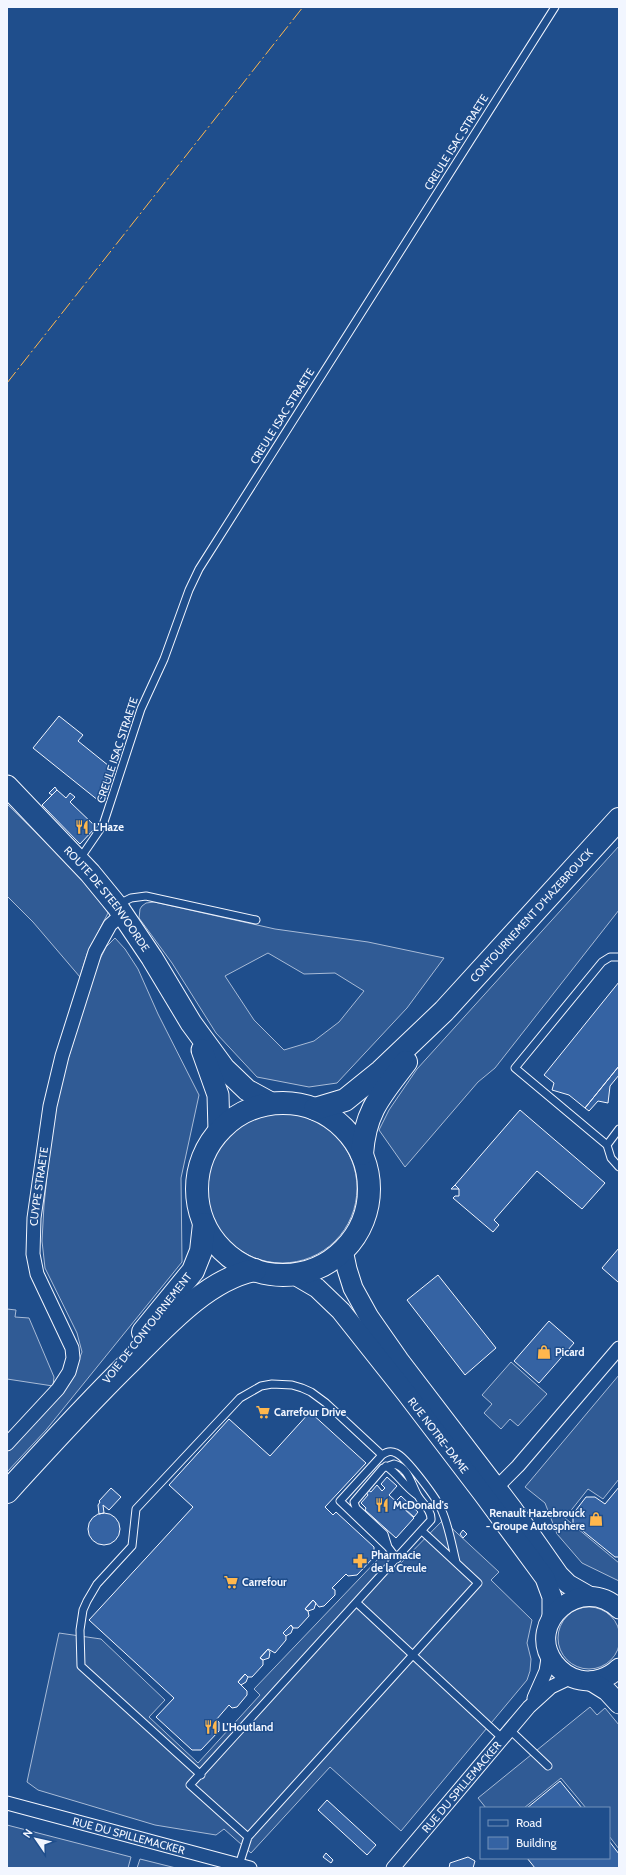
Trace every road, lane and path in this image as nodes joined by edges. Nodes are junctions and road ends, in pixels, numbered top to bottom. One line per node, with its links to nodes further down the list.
1 (555, 7): 4 (lane, CREULE ISAC STRAETE)
2 (7, 786): 4 (main road, ROUTE DE STEENVOORDE)
3 (619, 819): 8 (highway, CONTOURNEMENT D'HAZEBROUCK)
4 (79, 861): 5 (main road, ROUTE DE STEENVOORDE)
5 (119, 910): 6 (lane); 9 (main road, ROUTE DE STEENVOORDE); 23 (street, CUYPE STRAETE)
6 (256, 920)
7 (619, 957): 14 (lane)
8 (444, 1011): 11 (highway, CONTOURNEMENT D'HAZEBROUCK); 15 (highway, CONTOURNEMENT D'HAZEBROUCK)
9 (192, 1023): 10 (main road, ROUTE DE STEENVOORDE); 13 (main road, ROUTE DE STEENVOORDE)
10 (271, 1103): 11 (highway); 13 (highway)
11 (315, 1109): 15 (highway)
12 (619, 1129): 14 (lane)
13 (219, 1131): 17 (highway)
14 (607, 1145): 16 (lane)
15 (362, 1154): 18 (highway)
16 (619, 1167)
17 (204, 1224): 19 (highway); 22 (highway, VOIE DE CONTOURNEMENT)
18 (344, 1250): 20 (highway); 25 (main road, RUE NOTRE-DAME)
19 (255, 1270): 20 (highway); 22 (highway, VOIE DE CONTOURNEMENT)
20 (293, 1274): 34 (main road, RUE NOTRE-DAME)
21 (619, 1348): 25 (street)
22 (87, 1405): 26 (highway, VOIE DE CONTOURNEMENT)
23 (7, 1444)
24 (382, 1455): 28 (lane); 30 (lane); 44 (lane)
25 (497, 1487): 31 (main road, RUE NOTRE-DAME)
26 (7, 1492)
27 (422, 1531): 28 (lane); 29 (lane); 30 (lane)
28 (388, 1547): 29 (lane)
29 (397, 1559): 32 (lane)
30 (456, 1563): 36 (lane)
31 (589, 1596): 33 (main road, RUE NOTRE-DAME); 34 (main road)
32 (357, 1603): 36 (lane); 44 (lane)
33 (617, 1606)
34 (552, 1617): 35 (main road, RUE NOTRE-DAME)
35 (549, 1652): 38 (main road); 41 (street, RUE DU SPILLEMACKER)
36 (413, 1655): 42 (lane); 46 (lane)
37 (619, 1668): 39 (main road)
38 (572, 1677): 39 (main road); 41 (street, RUE DU SPILLEMACKER)
39 (591, 1681): 40 (main road)
40 (619, 1704)
41 (529, 1706): 42 (street, RUE DU SPILLEMACKER)
42 (506, 1734): 43 (lane); 48 (street, RUE DU SPILLEMACKER)
43 (548, 1766)
44 (201, 1775): 46 (lane)
45 (7, 1803): 47 (street, RUE DU SPILLEMACKER)
46 (248, 1836): 47 (lane)
47 (244, 1867)
48 (393, 1868)

